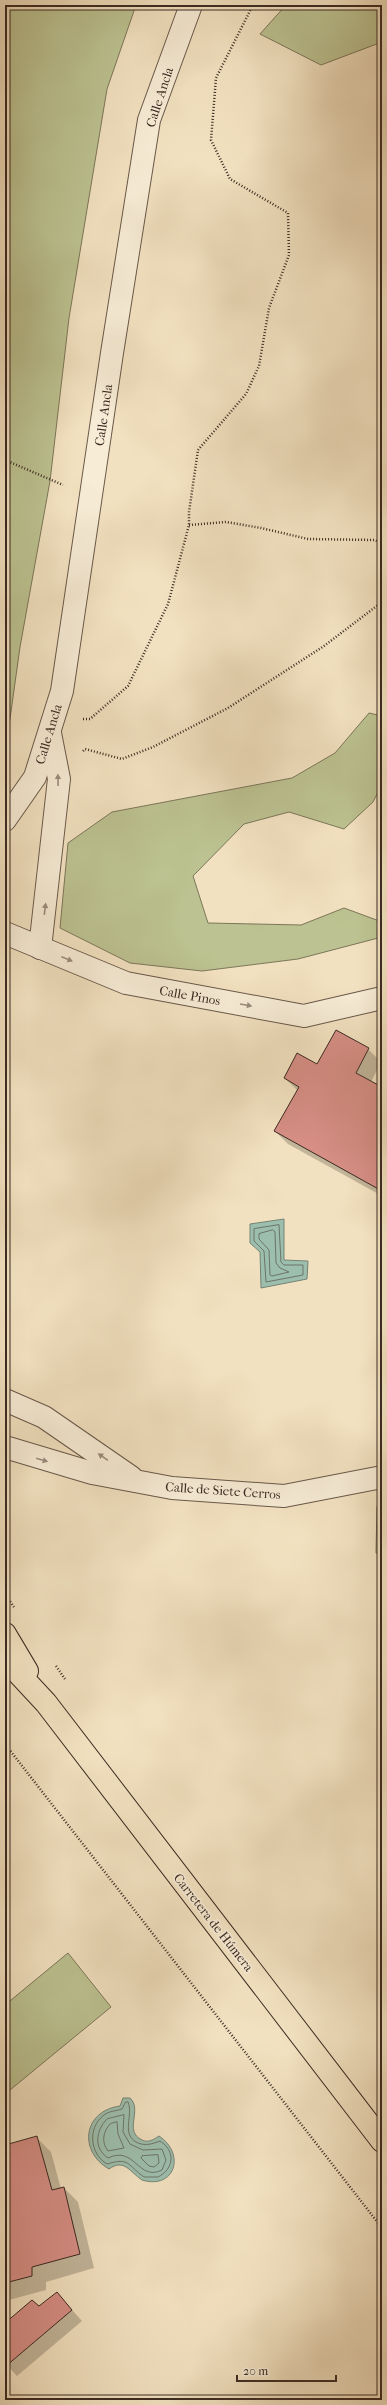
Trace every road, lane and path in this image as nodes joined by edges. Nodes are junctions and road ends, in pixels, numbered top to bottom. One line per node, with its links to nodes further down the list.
1 (191, 5): 4 (street, Calle Ancla)
2 (252, 5): 5 (path)
3 (5, 460): 4 (path)
4 (91, 493): 8 (street, Calle Ancla)
5 (189, 525): 6 (path); 8 (path)
6 (382, 544)
7 (382, 602): 11 (path)
8 (51, 724): 11 (street); 12 (street, Calle Ancla)
9 (12, 754): 10 (path)
10 (5, 764)
11 (59, 779): 14 (street, one-way to 11)
12 (5, 820)
13 (5, 934): 14 (street, Calle Pinos)
14 (40, 948): 15 (street, Calle Pinos, one-way to 15)
15 (382, 998)
16 (5, 1400): 19 (street, Calle de Siete Cerros, one-way to 16)
17 (5, 1447): 19 (street, Calle de Siete Cerros, one-way to 19)
18 (382, 1477): 19 (street, Calle de Siete Cerros)
19 (135, 1480)
20 (5, 1634): 22 (main road)
21 (5, 1659): 22 (main road)
22 (46, 1703): 24 (main road, Carretera de Húmera)
23 (5, 1744): 25 (path)
24 (382, 2141)
25 (382, 2228)

